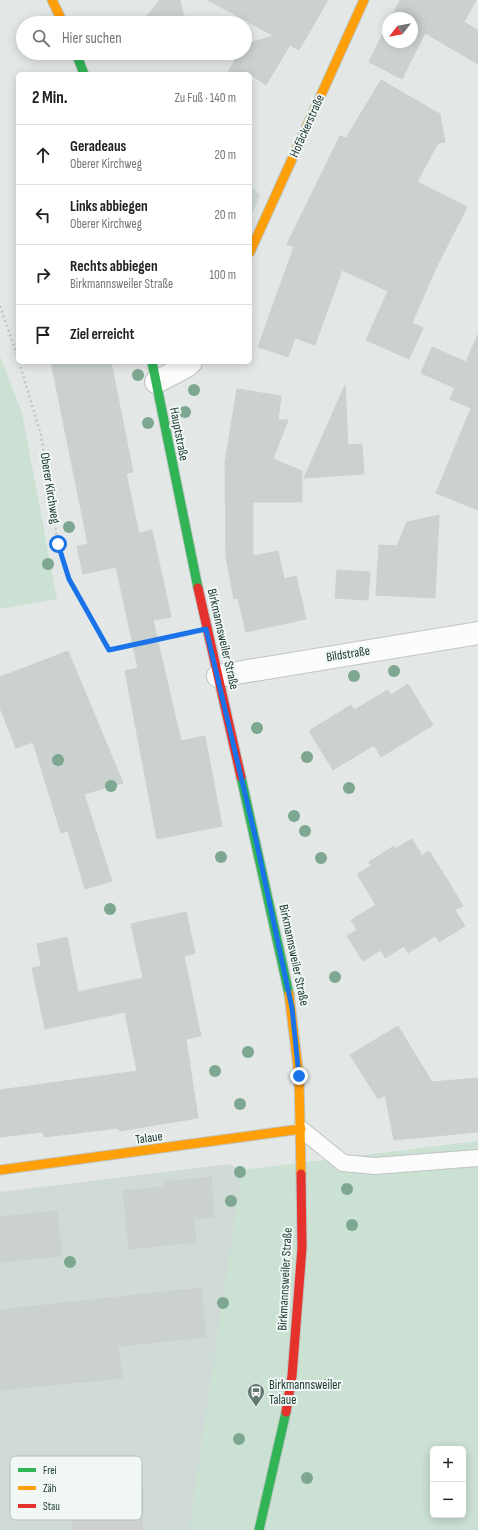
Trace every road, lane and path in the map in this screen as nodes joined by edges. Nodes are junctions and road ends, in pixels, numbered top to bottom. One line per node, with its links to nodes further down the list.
1 (52, 0): 3 (street)
2 (364, 0): 6 (street, Hofäckerstraße)
3 (59, 16)
4 (79, 60): 5 (street)
5 (83, 72)
6 (252, 248)
7 (0, 306): 8 (path)
8 (16, 352)
9 (20, 364): 13 (path, Oberer Kirchweg)
10 (190, 364): 11 (street)
11 (154, 372): 12 (street, Hauptstraße)
12 (181, 511): 13 (street, Birkmannsweiler Straße)
13 (206, 629): 15 (street, Birkmannsweiler Straße)
14 (478, 633): 15 (street, Bildstraße)
15 (218, 676): 16 (street, Birkmannsweiler Straße)
16 (301, 1129): 17 (lane); 18 (street, Talaue); 19 (street, Birkmannsweiler Straße)
17 (478, 1158)
18 (0, 1170)
19 (259, 1530)

